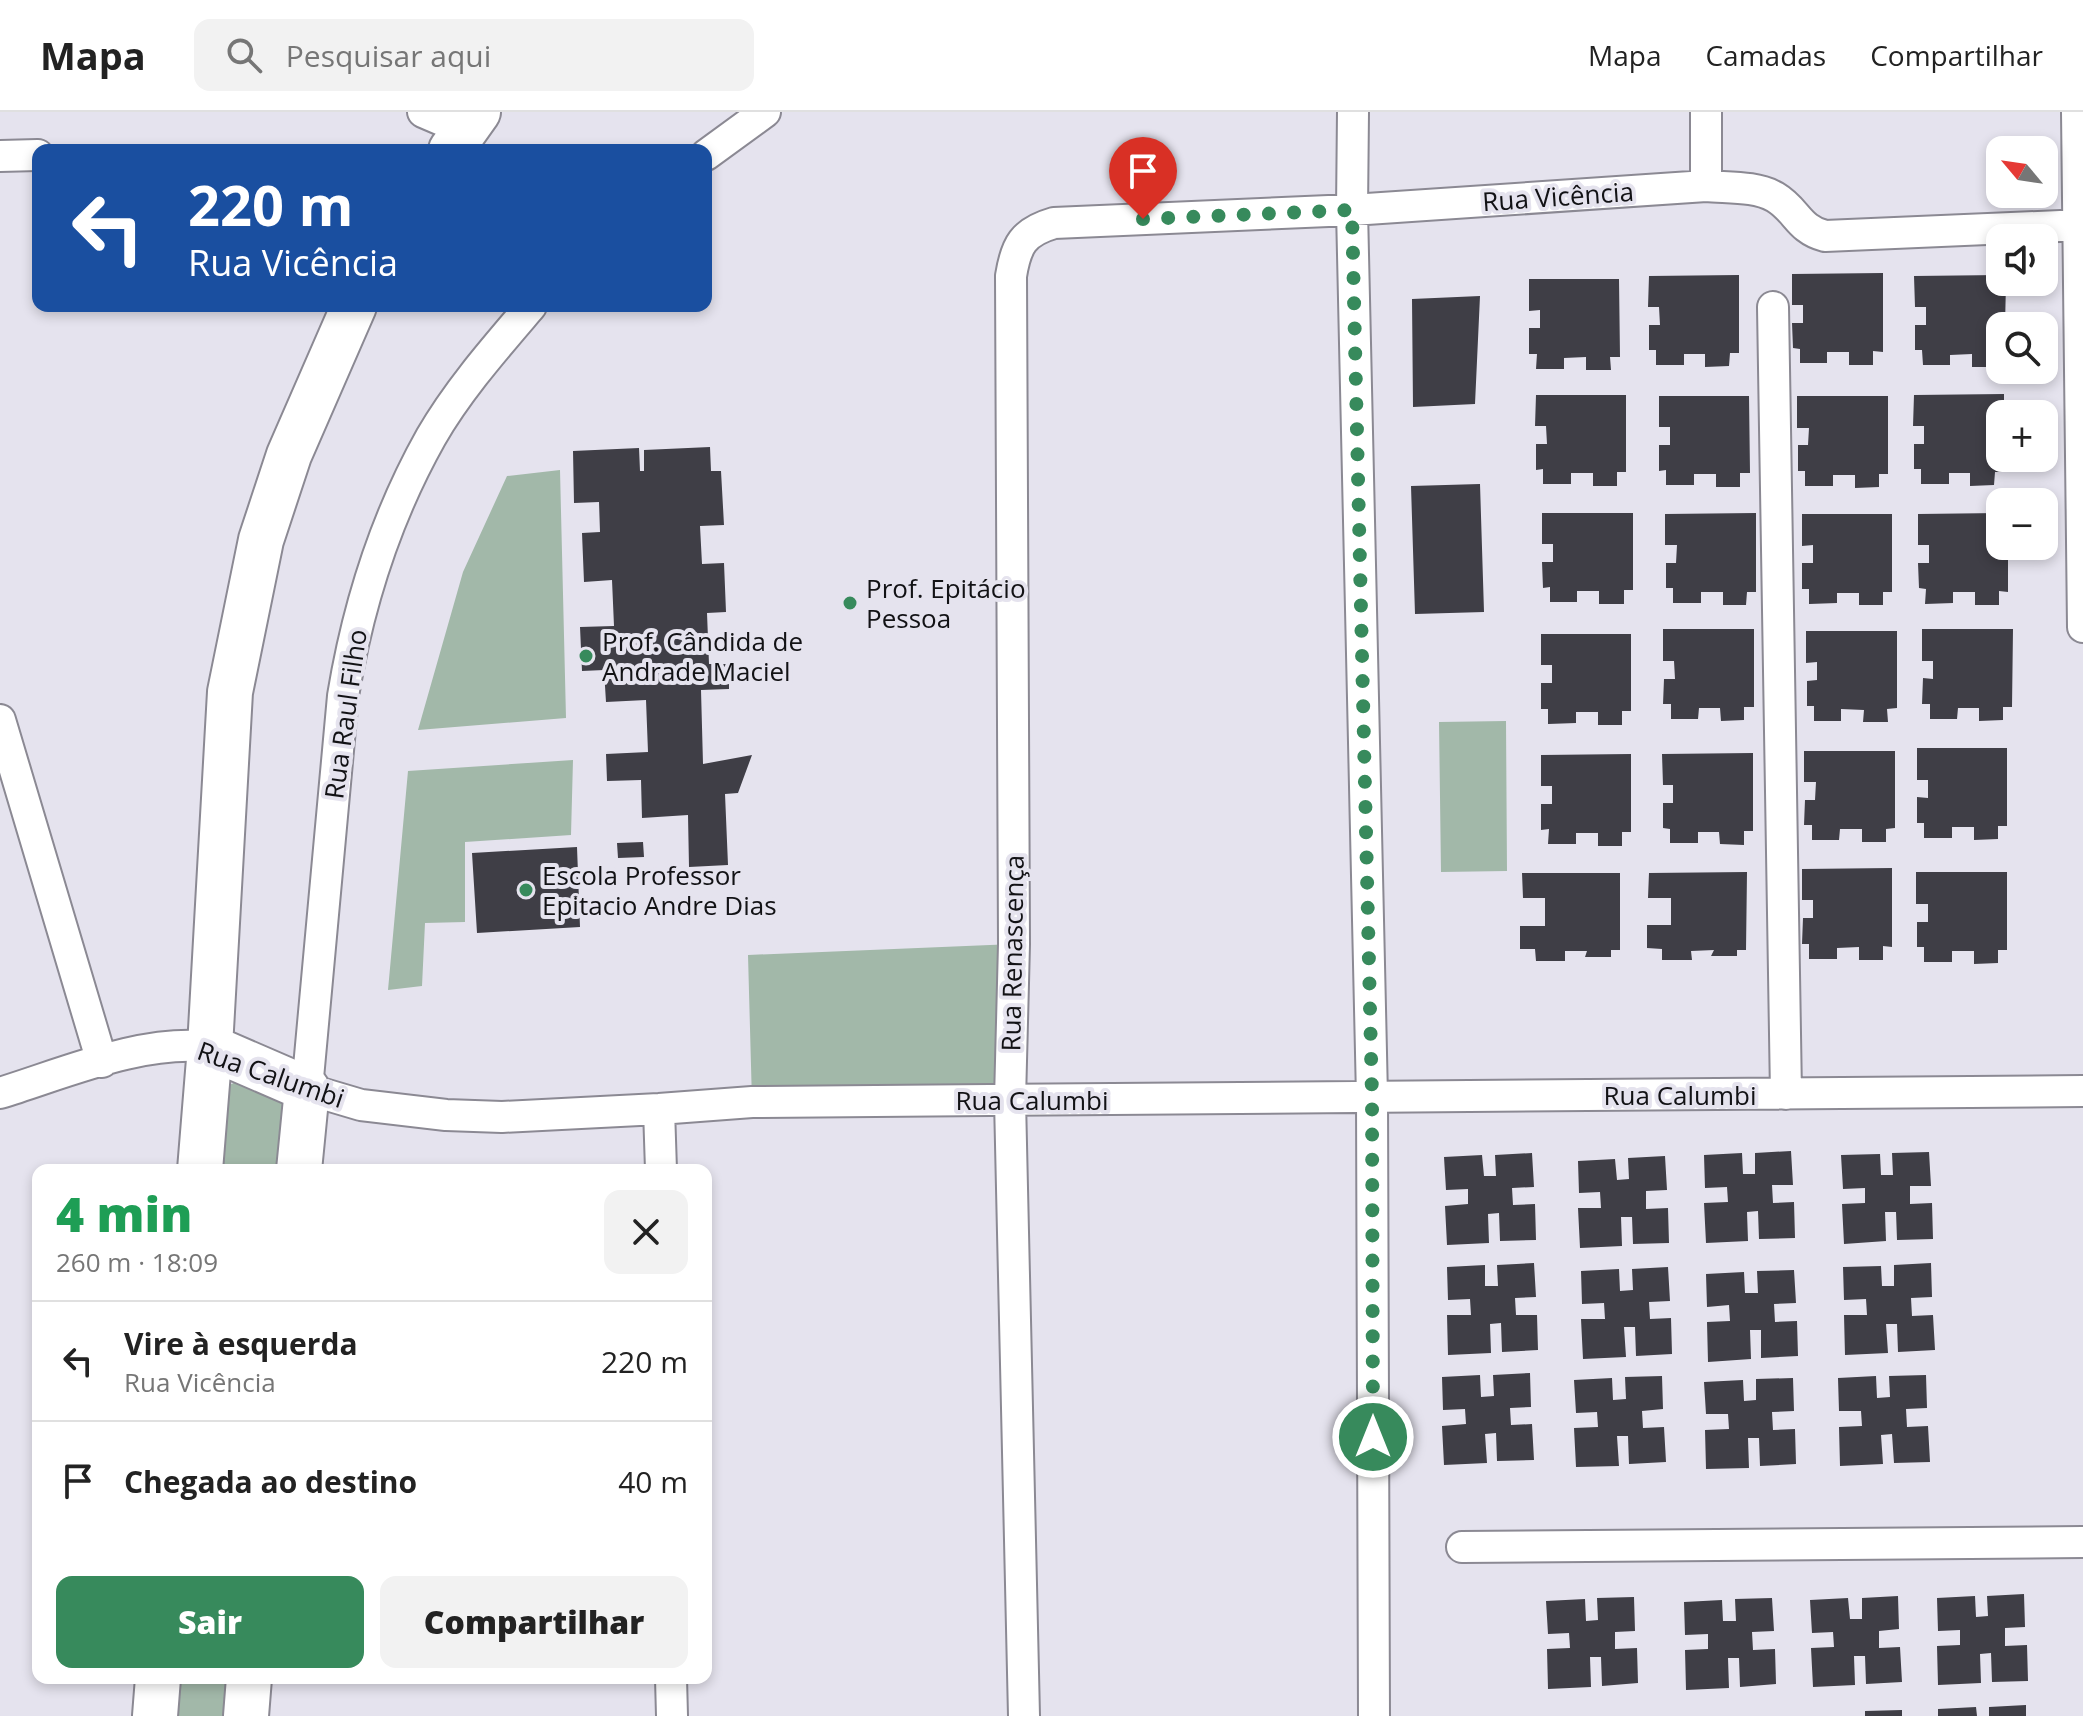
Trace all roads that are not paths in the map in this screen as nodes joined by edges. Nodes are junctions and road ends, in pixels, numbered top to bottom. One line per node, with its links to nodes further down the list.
1 (423, 112): 6 (street)
2 (765, 112): 7 (street)
3 (1353, 112): 11 (street)
4 (1706, 112): 10 (street)
5 (2077, 112): 12 (street)
6 (465, 131)
7 (712, 151)
8 (32, 155): 9 (street)
9 (0, 156)
10 (1706, 186): 11 (street, Rua Vicência); 12 (street, Rua Vicência)
11 (1352, 210): 13 (street, Rua Vicência); 25 (street)
12 (2082, 225): 17 (street)
13 (1023, 241): 26 (street, Rua Renascença)
14 (1773, 307): 24 (street)
15 (351, 312): 19 (main road)
16 (526, 312): 21 (street, Rua Raul Filho)
17 (2083, 627)
18 (0, 720): 20 (street)
19 (210, 1047): 20 (street, Rua Calumbi); 21 (main road, Rua Calumbi); 28 (main road)
20 (102, 1062): 23 (street, Rua Calumbi)
21 (307, 1089): 27 (street, Rua Calumbi); 29 (main road, Rua Raul Filho)
22 (2083, 1091): 24 (street, Rua Calumbi)
23 (0, 1093)
24 (1786, 1094): 25 (street, Rua Calumbi)
25 (1372, 1097): 26 (street, Rua Calumbi); 40 (street)
26 (1010, 1100): 27 (street, Rua Calumbi); 39 (street, Rua Renascença)
27 (659, 1109): 30 (street)
28 (200, 1164)
29 (300, 1164)
30 (661, 1164)
31 (2083, 1542): 32 (street)
32 (1462, 1547)
33 (158, 1684): 36 (main road)
34 (249, 1684): 37 (main road)
35 (671, 1684): 38 (street)
36 (155, 1716)
37 (246, 1716)
38 (672, 1716)
39 (1024, 1716)
40 (1374, 1716)

